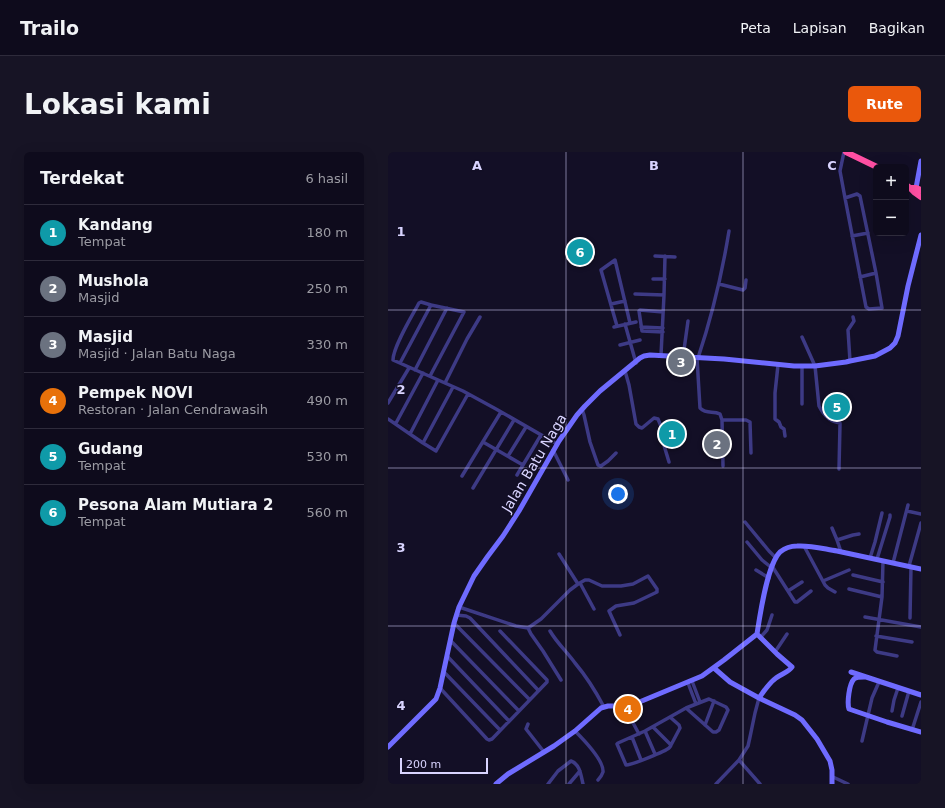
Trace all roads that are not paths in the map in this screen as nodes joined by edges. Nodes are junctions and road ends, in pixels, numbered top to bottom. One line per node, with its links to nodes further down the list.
1 (845, 152): 3 (highway); 6 (street)
2 (921, 160): 4 (street)
3 (873, 165)
4 (913, 189): 5 (highway)
5 (921, 197)
6 (844, 198): 8 (street); 10 (street)
7 (729, 231): 19 (street)
8 (868, 233): 10 (street); 14 (street)
9 (921, 235): 41 (street, Jalan Batu Naga)
10 (852, 236): 15 (street)
11 (655, 256): 12 (street)
12 (665, 256): 13 (street); 17 (street)
13 (675, 256)
14 (876, 274): 15 (street); 15 (street)
15 (860, 277)
16 (653, 279): 17 (street)
17 (665, 279): 21 (street)
18 (746, 280): 19 (street)
19 (719, 284): 40 (street)
20 (635, 294): 21 (street)
21 (664, 295): 26 (street)
22 (625, 301): 23 (street); 23 (street); 31 (street)
23 (611, 304): 32 (street)
24 (431, 305): 25 (street); 42 (street); 42 (street)
25 (447, 308): 48 (street); 51 (street)
26 (663, 312): 33 (street); 33 (street)
27 (480, 317): 53 (street)
28 (853, 317): 41 (street)
29 (688, 321): 39 (street)
30 (636, 322): 31 (street)
31 (630, 323): 32 (street)
32 (626, 324): 36 (street)
33 (663, 330): 38 (street)
34 (802, 337): 46 (street)
35 (640, 340): 36 (street)
36 (630, 342): 37 (street); 43 (street)
37 (620, 345)
38 (661, 355): 39 (street, Jalan Batu Naga); 43 (street, Jalan Batu Naga)
39 (683, 357): 40 (street, Jalan Batu Naga)
40 (697, 358): 44 (street, Jalan Batu Naga); 62 (street)
41 (850, 361): 46 (street, Jalan Batu Naga)
42 (400, 363): 47 (street)
43 (636, 363): 49 (street, Jalan Batu Naga)
44 (778, 365): 45 (street, Jalan Batu Naga); 67 (street)
45 (802, 366): 46 (street, Jalan Batu Naga); 57 (street)
46 (815, 366): 79 (street)
47 (410, 368): 48 (street); 56 (street)
48 (414, 370): 50 (street)
49 (625, 371): 58 (street, Jalan Batu Naga); 76 (street)
50 (423, 373): 51 (street); 63 (street)
51 (430, 376): 52 (street)
52 (438, 380): 53 (street); 65 (street)
53 (445, 383): 54 (street)
54 (453, 387): 55 (street); 69 (street)
55 (468, 394): 59 (street); 69 (street)
56 (388, 403)
57 (802, 404)
58 (582, 409): 70 (street, Jalan Batu Naga); 73 (street)
59 (501, 412): 61 (street); 68 (street)
60 (388, 419): 63 (street)
61 (514, 420): 64 (street); 71 (street)
62 (722, 420): 74 (street); 78 (street)
63 (396, 424): 65 (street)
64 (526, 427): 66 (street); 75 (street)
65 (410, 434): 69 (street)
66 (541, 435): 70 (street); 77 (street)
67 (785, 436)
68 (483, 442): 71 (street); 81 (street)
69 (423, 443)
70 (557, 444): 72 (street, Jalan Batu Naga)
71 (496, 449): 75 (street); 83 (street)
72 (553, 450): 82 (street); 119 (street, Jalan Batu Naga)
73 (616, 453)
74 (751, 453)
75 (508, 456): 77 (street)
76 (669, 462)
77 (523, 465): 80 (street)
78 (724, 466)
79 (839, 469)
80 (517, 475)
81 (462, 476)
82 (568, 480)
83 (473, 488)
84 (908, 505): 85 (street)
85 (907, 511): 87 (street); 102 (street)
86 (882, 513): 99 (street)
87 (921, 514)
88 (890, 515): 100 (street)
89 (745, 522): 98 (street)
90 (921, 523): 104 (street)
91 (832, 528): 93 (street)
92 (859, 534): 93 (street)
93 (837, 540): 96 (street)
94 (747, 542): 103 (street)
95 (804, 546): 96 (street); 98 (street); 110 (street)
96 (841, 552): 99 (street)
97 (559, 554): 113 (street)
98 (776, 558): 103 (street)
99 (870, 558): 100 (street)
100 (877, 559): 101 (street)
101 (883, 561): 102 (street); 112 (street)
102 (893, 563): 104 (street)
103 (772, 567): 109 (street); 115 (street)
104 (910, 567): 105 (street); 124 (street)
105 (921, 568)
106 (756, 570): 109 (street)
107 (849, 570): 110 (street)
108 (853, 575): 112 (street)
109 (769, 578): 133 (street)
110 (823, 581): 117 (street)
111 (802, 582): 115 (street)
112 (883, 582): 118 (street)
113 (579, 583): 120 (street); 128 (street); 132 (street)
114 (848, 589): 118 (street)
115 (788, 591): 116 (street)
116 (811, 591)
117 (835, 592)
118 (882, 596): 125 (street)
119 (459, 607): 121 (street, Jalan Batu Naga); 128 (street)
120 (594, 609)
121 (456, 615): 126 (street, Jalan Batu Naga); 149 (street)
122 (772, 615): 133 (street)
123 (864, 617): 125 (street)
124 (910, 618)
125 (878, 620): 127 (street); 134 (street)
126 (454, 623): 135 (street, Jalan Batu Naga); 153 (street)
127 (921, 627)
128 (528, 628): 144 (street)
129 (500, 631): 149 (street)
130 (550, 631): 158 (street)
131 (787, 634): 137 (street)
132 (620, 635)
133 (759, 636): 137 (street); 140 (street)
134 (876, 636): 136 (street); 139 (street)
135 (450, 639): 138 (street, Jalan Batu Naga); 160 (street)
136 (912, 642)
137 (775, 652): 152 (street)
138 (447, 656): 141 (street, Jalan Batu Naga); 165 (street)
139 (897, 656)
140 (714, 668): 145 (street); 152 (street)
141 (444, 672): 147 (street, Jalan Batu Naga); 169 (street)
142 (851, 672): 143 (street)
143 (864, 677): 146 (street); 162 (street)
144 (561, 680)
145 (690, 682): 156 (street); 157 (street)
146 (879, 682): 148 (street); 162 (street)
147 (440, 688): 169 (street); 178 (street, Jalan Batu Naga)
148 (898, 688): 150 (street); 161 (street)
149 (538, 690): 153 (street)
150 (909, 691): 151 (street); 163 (street)
151 (921, 695)
152 (759, 698): 182 (street); 184 (street)
153 (529, 699): 160 (street)
154 (714, 701): 156 (street); 167 (street); 167 (street)
155 (921, 702): 170 (street)
156 (698, 703): 159 (street)
157 (624, 706): 158 (street); 174 (street)
158 (604, 707): 171 (street)
159 (686, 708): 164 (street); 167 (street)
160 (519, 711): 165 (street)
161 (892, 711)
162 (867, 716): 170 (street); 176 (street)
163 (902, 716)
164 (670, 717): 168 (street); 177 (street)
165 (509, 721): 169 (street)
166 (528, 724): 179 (street)
167 (705, 725)
168 (653, 727): 172 (street); 177 (street)
169 (500, 730)
170 (912, 730): 173 (street)
171 (575, 731): 179 (street); 185 (street)
172 (645, 731): 174 (street); 180 (street)
173 (921, 732)
174 (639, 734): 175 (street)
175 (632, 737): 181 (street); 181 (street)
176 (862, 741)
177 (671, 745): 180 (street)
178 (388, 747)
179 (544, 752): 186 (street)
180 (655, 754): 181 (street)
181 (641, 760)
182 (739, 760): 190 (street); 191 (street)
183 (580, 771): 187 (street); 188 (street); 189 (street)
184 (832, 777): 192 (street); 193 (street)
185 (598, 780)
186 (496, 784)
187 (548, 784)
188 (569, 784)
189 (583, 784)
190 (716, 784)
191 (760, 784)
192 (832, 784)
193 (848, 784)

